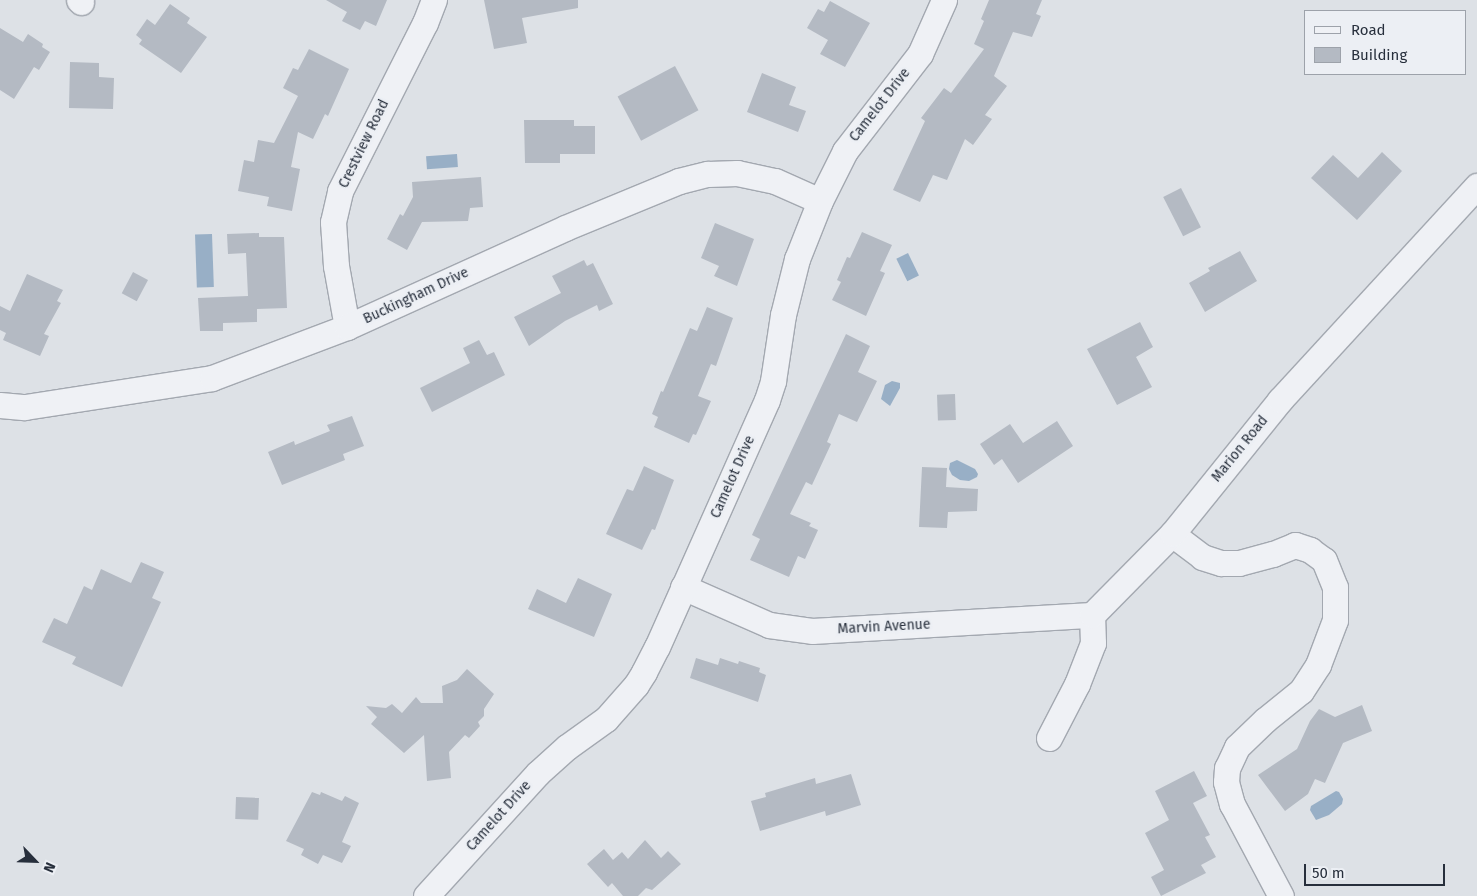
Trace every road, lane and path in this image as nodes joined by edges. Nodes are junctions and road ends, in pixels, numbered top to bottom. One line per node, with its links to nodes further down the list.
1 (434, 0): 5 (street, Crestview Road)
2 (944, 0): 4 (street, Camelot Drive)
3 (1477, 186): 7 (street, Marion Road)
4 (820, 201): 5 (street, Buckingham Drive); 8 (street, Camelot Drive)
5 (347, 327): 6 (street, Buckingham Drive)
6 (0, 406)
7 (1172, 534): 9 (street, Marion Road); 12 (street)
8 (684, 587): 9 (street, Marvin Avenue); 11 (street, Camelot Drive)
9 (1092, 615): 10 (street)
10 (1049, 738)
11 (426, 896)
12 (1281, 896)

